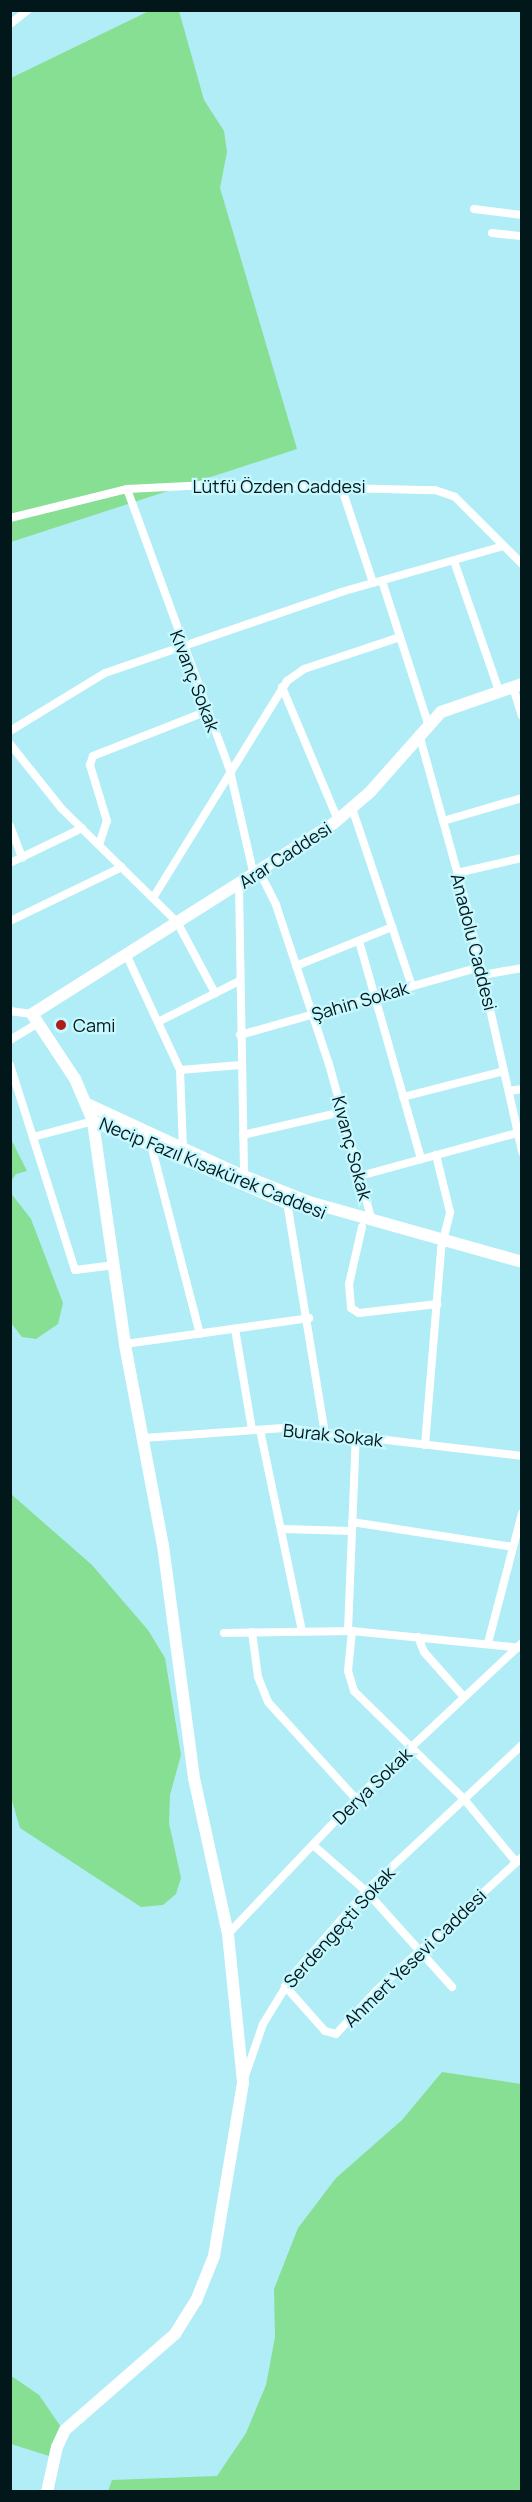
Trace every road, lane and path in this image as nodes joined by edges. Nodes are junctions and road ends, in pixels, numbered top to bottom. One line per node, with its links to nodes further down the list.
1 (28, 10): 2 (street)
2 (10, 24)
3 (474, 209): 4 (street)
4 (522, 215)
5 (492, 233): 6 (street)
6 (522, 236)
7 (341, 486): 8 (street, Lütfü Özden Caddesi); 10 (street, Lütfü Özden Caddesi); 13 (street)
8 (127, 489): 9 (street, Lütfü Özden Caddesi); 15 (street, Kıvanç Sokak)
9 (10, 518)
10 (504, 546): 11 (street); 12 (street, Lütfü Özden Caddesi)
11 (454, 561): 13 (street); 18 (street)
12 (522, 564)
13 (378, 582): 14 (street); 15 (street)
14 (400, 637): 17 (street); 21 (street)
15 (182, 646): 19 (street, Kıvanç Sokak); 22 (street)
16 (517, 686): 18 (street, Arar Caddesi); 20 (street)
17 (282, 687): 25 (street); 28 (street)
18 (499, 691): 21 (street, Arar Caddesi)
19 (207, 711): 25 (street, Kıvanç Sokak); 32 (street)
20 (522, 716)
21 (428, 723): 23 (street, Arar Caddesi)
22 (10, 731)
23 (419, 734): 27 (street, Arar Caddesi); 29 (street, Anadolu Caddesi)
24 (10, 744): 31 (street)
25 (230, 771): 38 (street, Kıvanç Sokak); 40 (street)
26 (522, 798): 29 (street)
27 (352, 808): 28 (street, Arar Caddesi); 43 (street)
28 (338, 820): 38 (street, Arar Caddesi)
29 (443, 821): 37 (street, Anadolu Caddesi)
30 (10, 826): 33 (street)
31 (82, 828): 32 (street); 33 (street)
32 (99, 845): 36 (street)
33 (22, 858): 35 (street)
34 (522, 858): 37 (street)
35 (10, 863)
36 (122, 867): 40 (street); 41 (street)
37 (457, 873): 48 (street, Anadolu Caddesi)
38 (257, 875): 39 (street, Arar Caddesi); 46 (street, Kıvanç Sokak)
39 (239, 885): 42 (street, Arar Caddesi); 49 (street)
40 (153, 898): 42 (street)
41 (10, 921)
42 (177, 922): 45 (street, Arar Caddesi); 51 (street)
43 (392, 927): 44 (street); 50 (street)
44 (360, 941): 46 (street); 52 (street)
45 (126, 954): 55 (street, Arar Caddesi); 56 (street)
46 (296, 966): 54 (street, Kıvanç Sokak)
47 (522, 968): 48 (street, Şahin Sokak)
48 (481, 971): 50 (street, Şahin Sokak); 62 (street, Anadolu Caddesi)
49 (239, 981): 51 (street); 57 (street)
50 (412, 986): 52 (street, Şahin Sokak)
51 (215, 993): 56 (street)
52 (375, 997): 54 (street, Şahin Sokak); 65 (street)
53 (10, 1011): 55 (street)
54 (313, 1014): 57 (street, Şahin Sokak); 67 (street, Kıvanç Sokak)
55 (35, 1019): 58 (street); 66 (street, Necip Fazıl Kısakürek Caddesi)
56 (158, 1022): 61 (street)
57 (240, 1035): 60 (street)
58 (10, 1040)
59 (10, 1065): 71 (street)
60 (241, 1065): 61 (street); 70 (street)
61 (180, 1070): 73 (street)
62 (504, 1071): 64 (street, Anadolu Caddesi); 65 (street)
63 (522, 1089): 64 (street)
64 (509, 1091): 69 (street, Anadolu Caddesi)
65 (403, 1097): 76 (street)
66 (87, 1104): 68 (street, Necip Fazıl Kısakürek Caddesi); 73 (street, Necip Fazıl Kısakürek Caddesi)
67 (342, 1112): 70 (street); 78 (street, Kıvanç Sokak)
68 (93, 1120): 71 (street); 72 (street, Necip Fazıl Kısakürek Caddesi); 83 (street)
69 (518, 1133): 74 (street, Anadolu Caddesi); 75 (street)
70 (243, 1136): 77 (street)
71 (33, 1137): 83 (street)
72 (151, 1145): 79 (street, Necip Fazıl Kısakürek Caddesi); 88 (street)
73 (183, 1149): 77 (street, Necip Fazıl Kısakürek Caddesi)
74 (522, 1152)
75 (436, 1155): 76 (street); 81 (street)
76 (421, 1159): 78 (street)
77 (244, 1176): 80 (street, Necip Fazıl Kısakürek Caddesi)
78 (360, 1176): 80 (street, Kıvanç Sokak)
79 (287, 1202): 80 (street, Necip Fazıl Kısakürek Caddesi); 86 (street)
80 (367, 1224): 81 (street, Necip Fazıl Kısakürek Caddesi); 85 (street)
81 (442, 1245): 82 (street, Necip Fazıl Kısakürek Caddesi); 84 (street, Necip Fazıl Kısakürek Caddesi); 85 (street)
82 (522, 1262)
83 (115, 1265): 89 (street)
84 (522, 1270)
85 (437, 1304): 94 (street)
86 (309, 1318): 87 (street); 91 (street)
87 (235, 1329): 88 (street); 90 (street)
88 (200, 1334): 89 (street)
89 (125, 1344): 93 (street)
90 (256, 1430): 91 (street, Burak Sokak); 93 (street, Burak Sokak); 98 (street)
91 (325, 1433): 92 (street, Burak Sokak)
92 (356, 1436): 94 (street, Burak Sokak); 97 (street)
93 (144, 1438): 115 (street)
94 (425, 1445): 95 (street, Burak Sokak)
95 (522, 1456)
96 (522, 1513): 99 (street)
97 (352, 1526): 98 (street); 99 (street); 100 (street)
98 (282, 1529): 102 (street)
99 (513, 1547): 105 (street)
100 (350, 1631): 102 (street); 104 (street); 109 (street)
101 (252, 1632): 102 (street); 103 (street); 110 (street)
102 (302, 1632)
103 (224, 1633)
104 (418, 1637): 105 (street); 107 (street)
105 (488, 1643): 106 (street)
106 (521, 1646): 107 (street, Derya Sokak)
107 (464, 1697): 109 (street, Derya Sokak)
108 (522, 1745): 111 (street, Serdengeçti Sokak)
109 (409, 1749): 110 (street, Derya Sokak); 111 (street)
110 (356, 1799): 112 (street, Derya Sokak)
111 (464, 1799): 113 (street); 114 (street, Serdengeçti Sokak)
112 (313, 1845): 114 (street); 115 (street, Derya Sokak)
113 (519, 1859): 116 (street, Ahmert Yesevi Caddesi)
114 (366, 1891): 116 (street); 117 (street, Serdengeçti Sokak)
115 (228, 1934): 119 (street)
116 (419, 1952): 117 (street, Ahmert Yesevi Caddesi); 118 (street)
117 (285, 1986): 119 (street, Serdengeçti Sokak)
118 (452, 1987)
119 (243, 2082): 120 (street)
120 (47, 2492)

